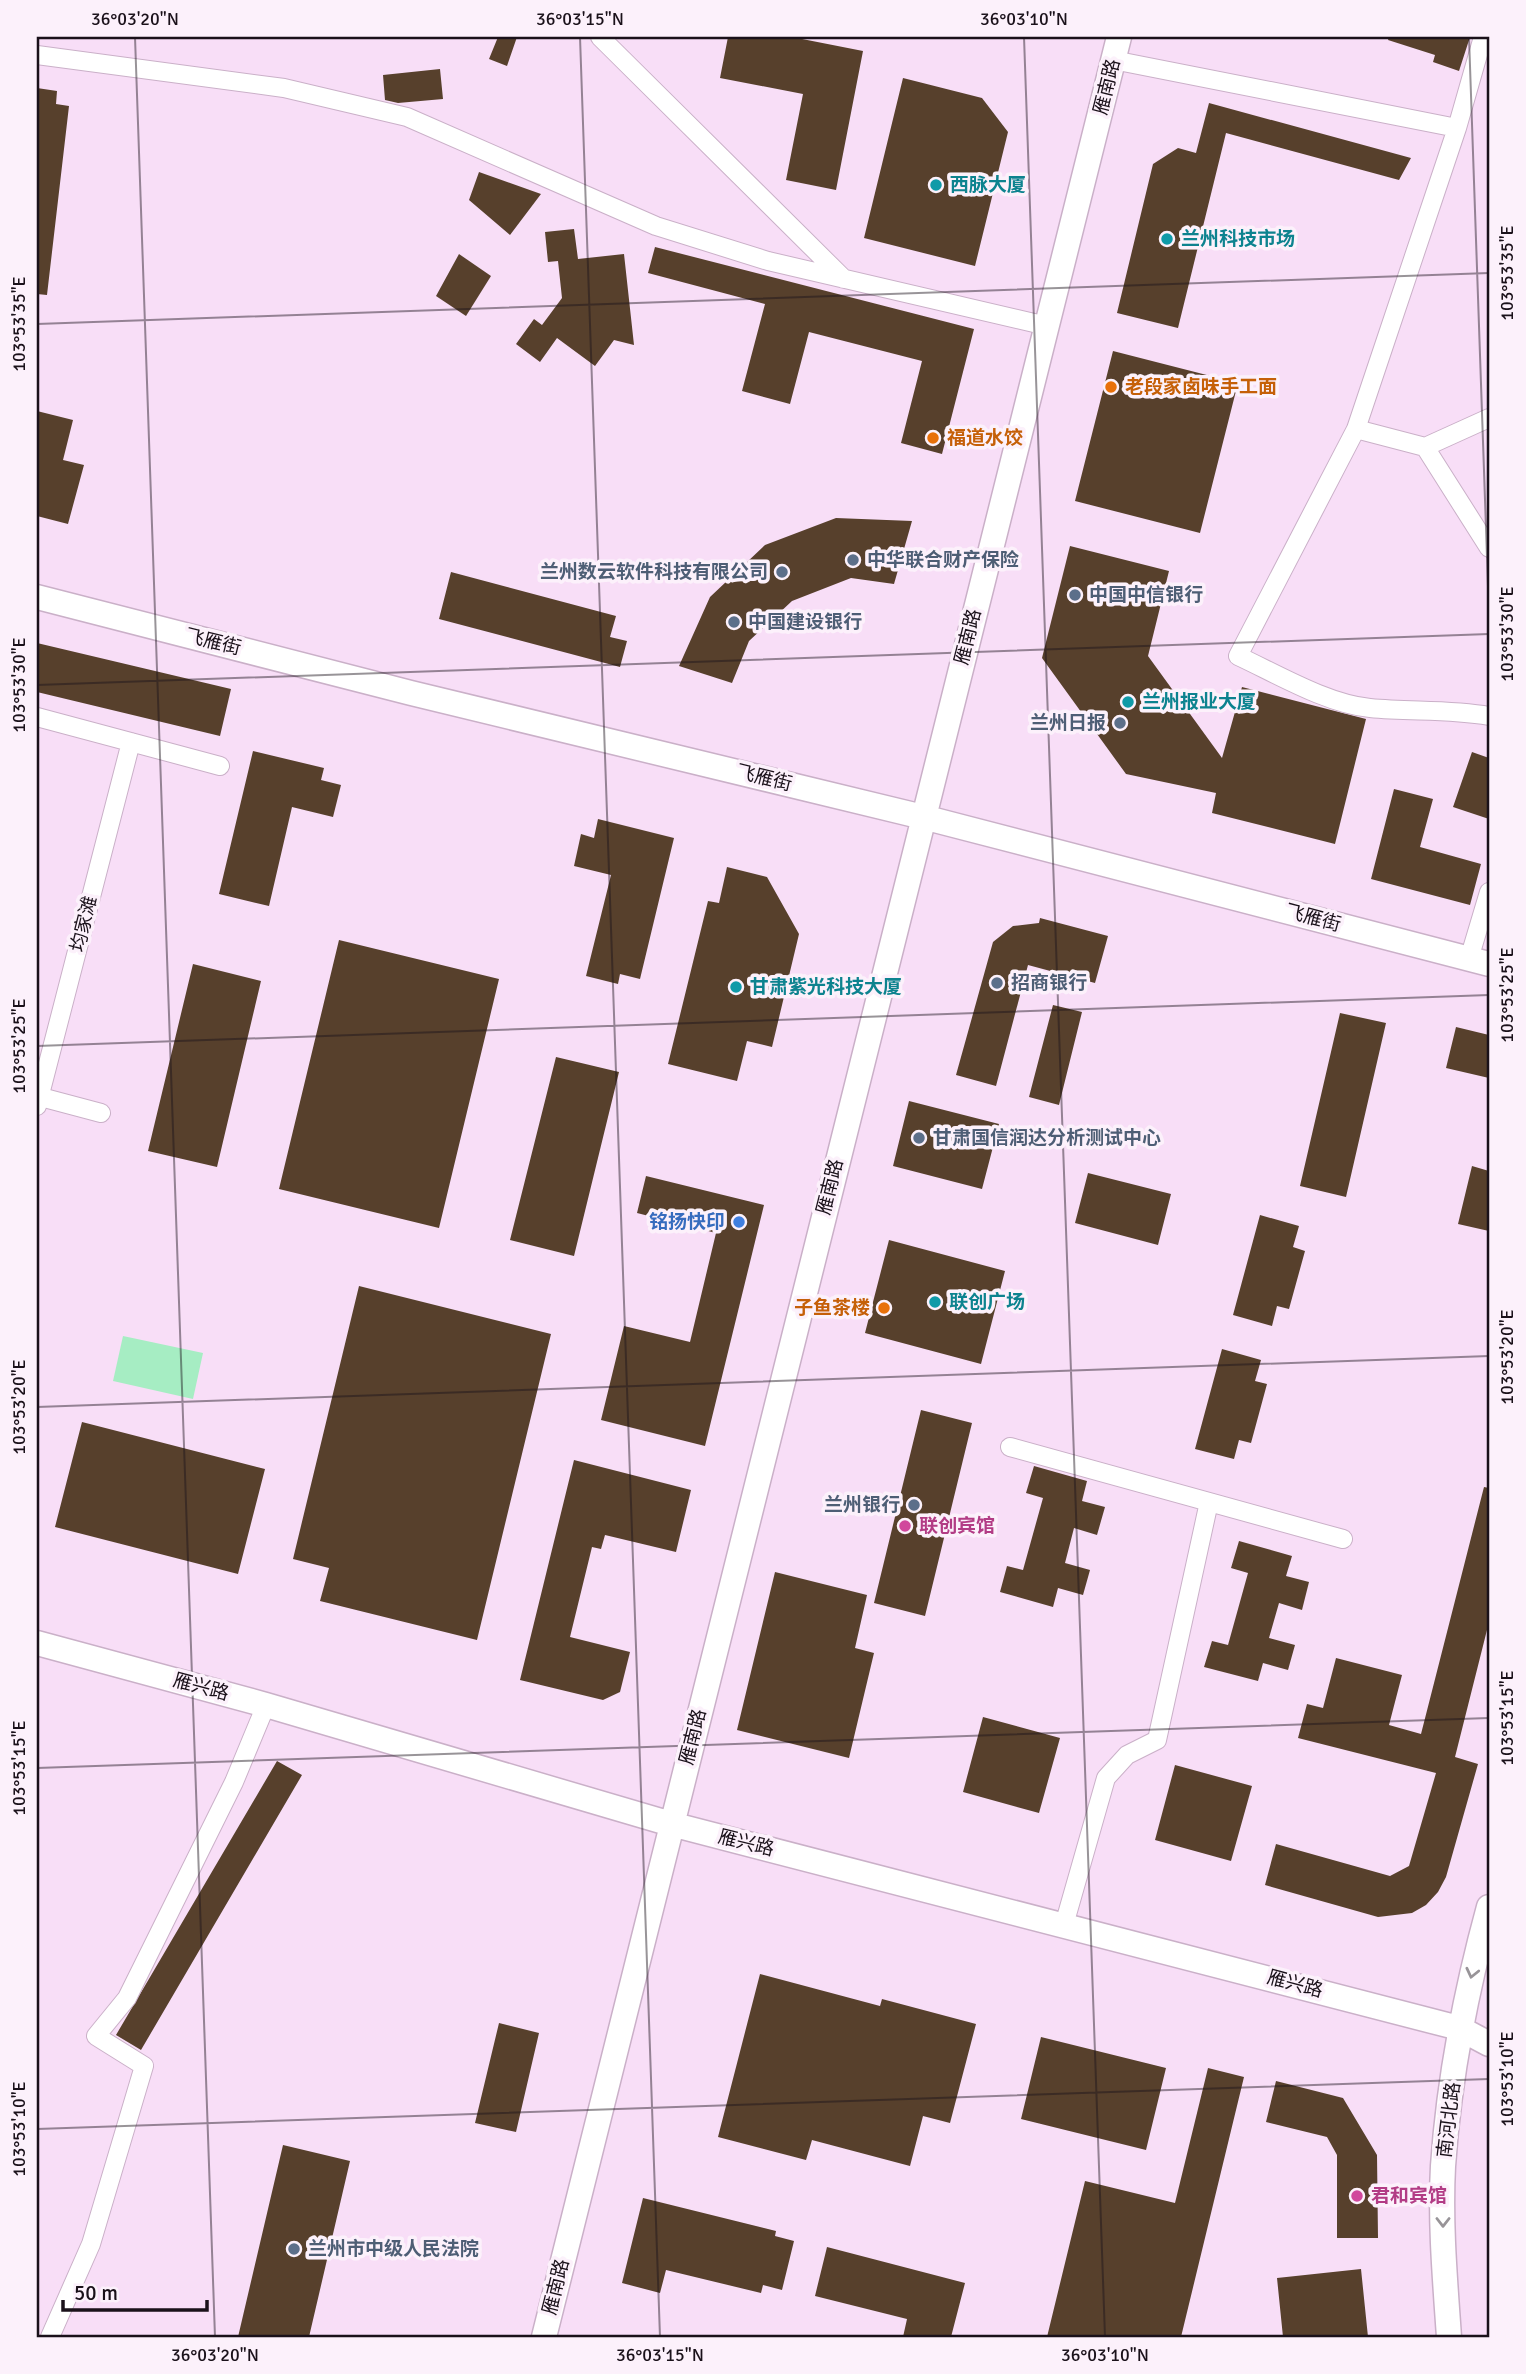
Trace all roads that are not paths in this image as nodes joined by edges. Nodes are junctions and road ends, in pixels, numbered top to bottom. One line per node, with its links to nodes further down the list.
1 (600, 37): 6 (street)
2 (1483, 37): 5 (street)
3 (1116, 48): 5 (street); 7 (main road, 雁南路)
4 (37, 55): 6 (street)
5 (1457, 128): 9 (street)
6 (844, 279): 7 (street)
7 (1046, 326): 17 (main road, 雁南路)
8 (1489, 418): 10 (street)
9 (1356, 429): 10 (street); 13 (street)
10 (1425, 447): 11 (street)
11 (1489, 548)
12 (37, 600): 17 (main road, 飞雁街)
13 (1489, 716)
14 (37, 718): 15 (street)
15 (131, 742): 16 (street); 20 (street, 均家滩)
16 (220, 766)
17 (922, 817): 19 (main road, 飞雁街); 27 (main road, 雁南路)
18 (1489, 892): 19 (street)
19 (1479, 961)
20 (38, 1099): 21 (street)
21 (101, 1113)
22 (1010, 1447): 23 (street)
23 (1209, 1502): 24 (street); 29 (street)
24 (1343, 1539)
25 (37, 1643): 26 (main road, 雁兴路)
26 (266, 1705): 27 (main road, 雁兴路); 33 (street)
27 (671, 1824): 29 (main road, 雁兴路); 34 (main road, 雁南路)
28 (1489, 1907): 31 (main road, 南河北路, one-way to 31)
29 (1064, 1925): 31 (main road, 雁兴路)
30 (1489, 2025): 31 (main road)
31 (1460, 2028): 32 (main road); 35 (main road, 南河北路, one-way to 35)
32 (1489, 2044)
33 (50, 2337)
34 (544, 2337)
35 (1450, 2337)

